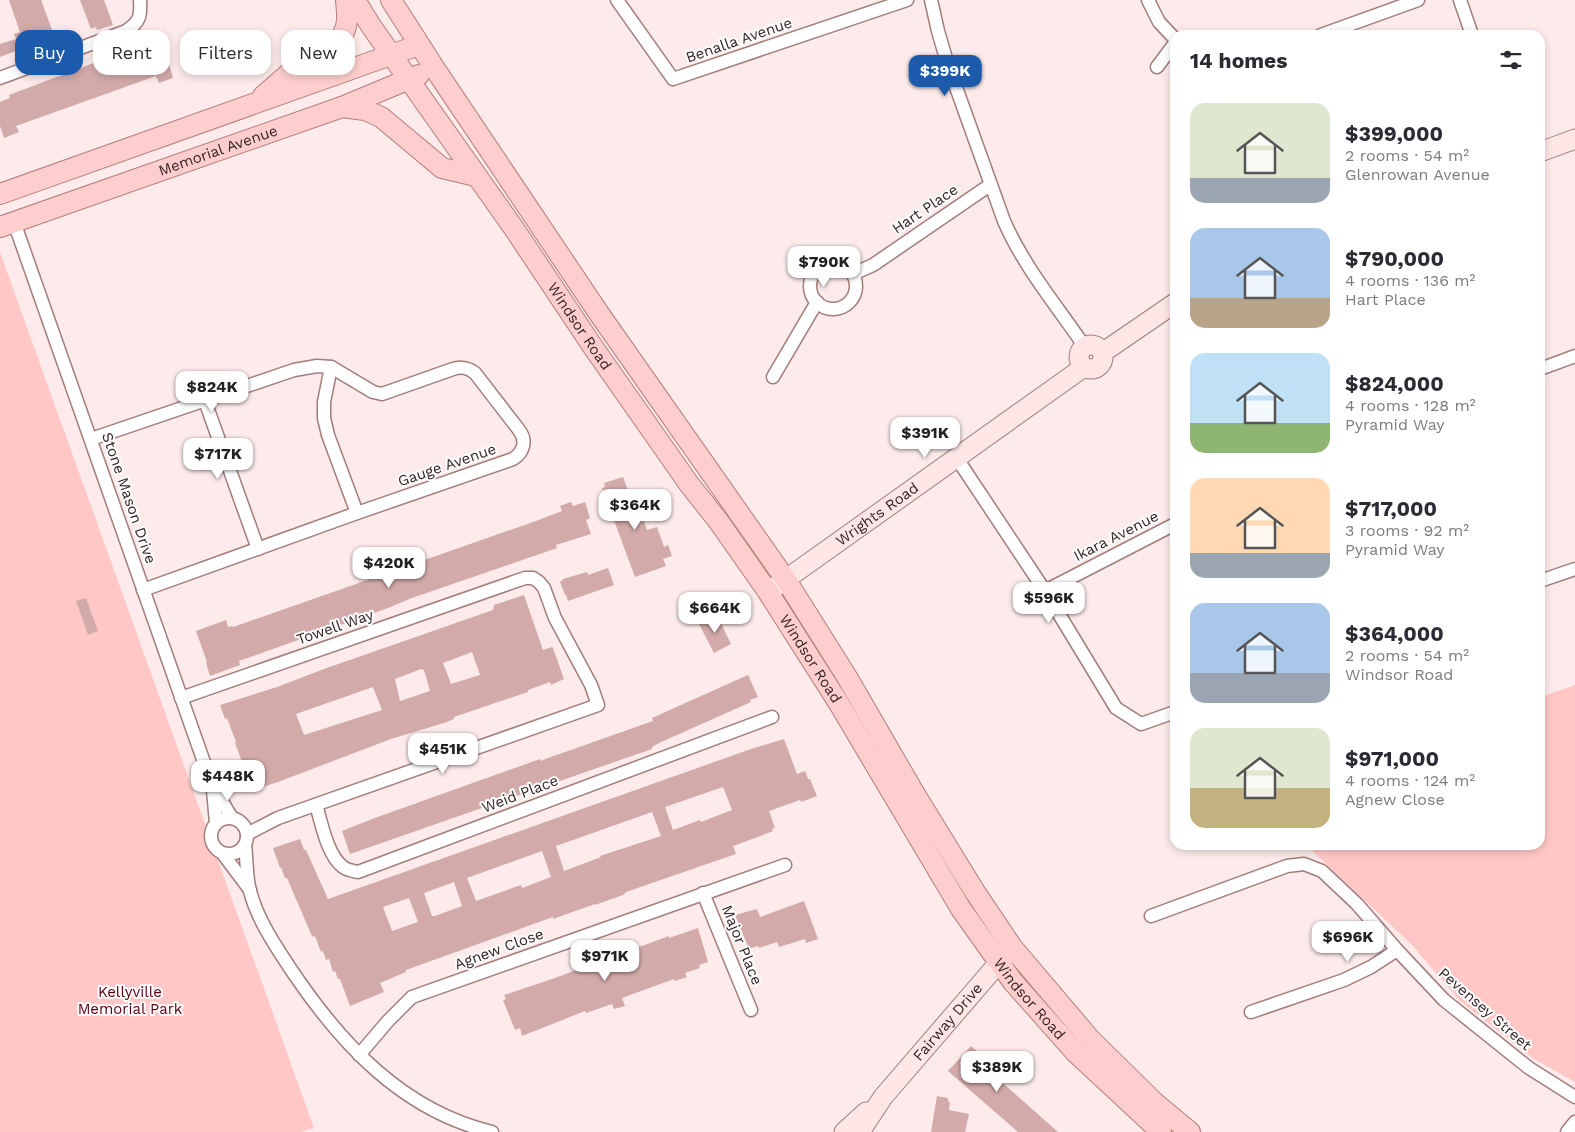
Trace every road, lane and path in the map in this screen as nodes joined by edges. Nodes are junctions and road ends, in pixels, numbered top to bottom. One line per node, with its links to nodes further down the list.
1 (140, 0): 19 (street)
2 (346, 0): 21 (main road)
3 (355, 0): 16 (main road, Windsor Road)
4 (391, 0): 14 (main road, Windsor Road)
5 (617, 0): 6 (street, Benalla Avenue)
6 (907, 0)
7 (931, 0): 26 (street)
8 (1148, 0): 13 (street)
9 (1418, 0): 11 (street)
10 (1460, 0): 12 (street)
11 (1335, 30)
12 (1470, 30)
13 (1170, 35)
14 (419, 45): 16 (main road, Memorial Avenue); 18 (main road, Windsor Road)
15 (1170, 48): 17 (street)
16 (391, 55): 20 (main road, Windsor Road); 21 (main road, Memorial Avenue)
17 (1157, 67)
18 (435, 69): 20 (main road, Memorial Avenue); 45 (main road, Windsor Road)
19 (0, 78)
20 (408, 80): 22 (main road, Memorial Avenue); 25 (main road, Windsor Road)
21 (256, 102): 27 (main road, Memorial Avenue)
22 (342, 106): 25 (main road); 28 (main road, Memorial Avenue)
23 (1575, 139): 24 (street)
24 (1545, 150)
25 (476, 176): 48 (main road, Windsor Road)
26 (990, 186): 29 (street, Hart Place); 32 (street)
27 (0, 194)
28 (7, 224): 38 (street, Stone Mason Drive)
29 (853, 274): 30 (street); 30 (street)
30 (817, 302): 36 (street)
31 (1170, 306): 32 (street)
32 (1094, 350): 39 (street, Wrights Road)
33 (1575, 356): 35 (street)
34 (331, 367): 37 (street); 40 (street); 40 (street, Gauge Avenue)
35 (1545, 367)
36 (773, 377)
37 (205, 401): 38 (street); 42 (street)
38 (91, 440): 46 (street, Stone Mason Drive)
39 (956, 457): 45 (street, Wrights Road); 47 (street)
40 (357, 513): 42 (street, Gauge Avenue)
41 (1170, 527): 47 (street, Ikara Avenue)
42 (258, 549): 46 (street, Gauge Avenue)
43 (1575, 569): 44 (street)
44 (1545, 579)
45 (786, 580): 48 (street, Wrights Road); 61 (main road, Windsor Road)
46 (143, 590): 49 (street, Stone Mason Drive)
47 (1045, 591): 50 (street)
48 (768, 592): 63 (main road, Windsor Road)
49 (181, 698): 52 (street, Stone Mason Drive); 53 (street, Towell Way)
50 (1170, 714)
51 (772, 717): 53 (street, Weid Place)
52 (212, 785): 54 (street, Stone Mason Drive); 55 (street, Stone Mason Drive)
53 (316, 805): 55 (street)
54 (216, 822): 55 (street); 56 (street)
55 (242, 830): 56 (street); 58 (street, Stone Mason Drive)
56 (223, 854): 58 (street, Stone Mason Drive)
57 (785, 865): 59 (street, Agnew Close)
58 (250, 890): 66 (street, Stone Mason Drive)
59 (703, 894): 64 (street, Major Place); 66 (street, Agnew Close)
60 (1151, 916): 62 (street, Pevensey Street)
61 (1012, 947): 63 (street, Fairway Drive); 74 (main road, Windsor Road)
62 (1397, 950): 65 (street); 68 (street, Pevensey Street)
63 (999, 962): 67 (street, Fairway Drive); 73 (main road, Windsor Road)
64 (750, 1010)
65 (1251, 1012)
66 (359, 1056): 70 (street, Stone Mason Drive)
67 (884, 1097): 71 (street, Fairway Drive); 72 (street, Fairway Drive)
68 (1575, 1097)
69 (1575, 1122): 75 (street)
70 (492, 1132)
71 (844, 1132)
72 (860, 1132)
73 (1161, 1132)
74 (1190, 1132)
75 (1567, 1132)

